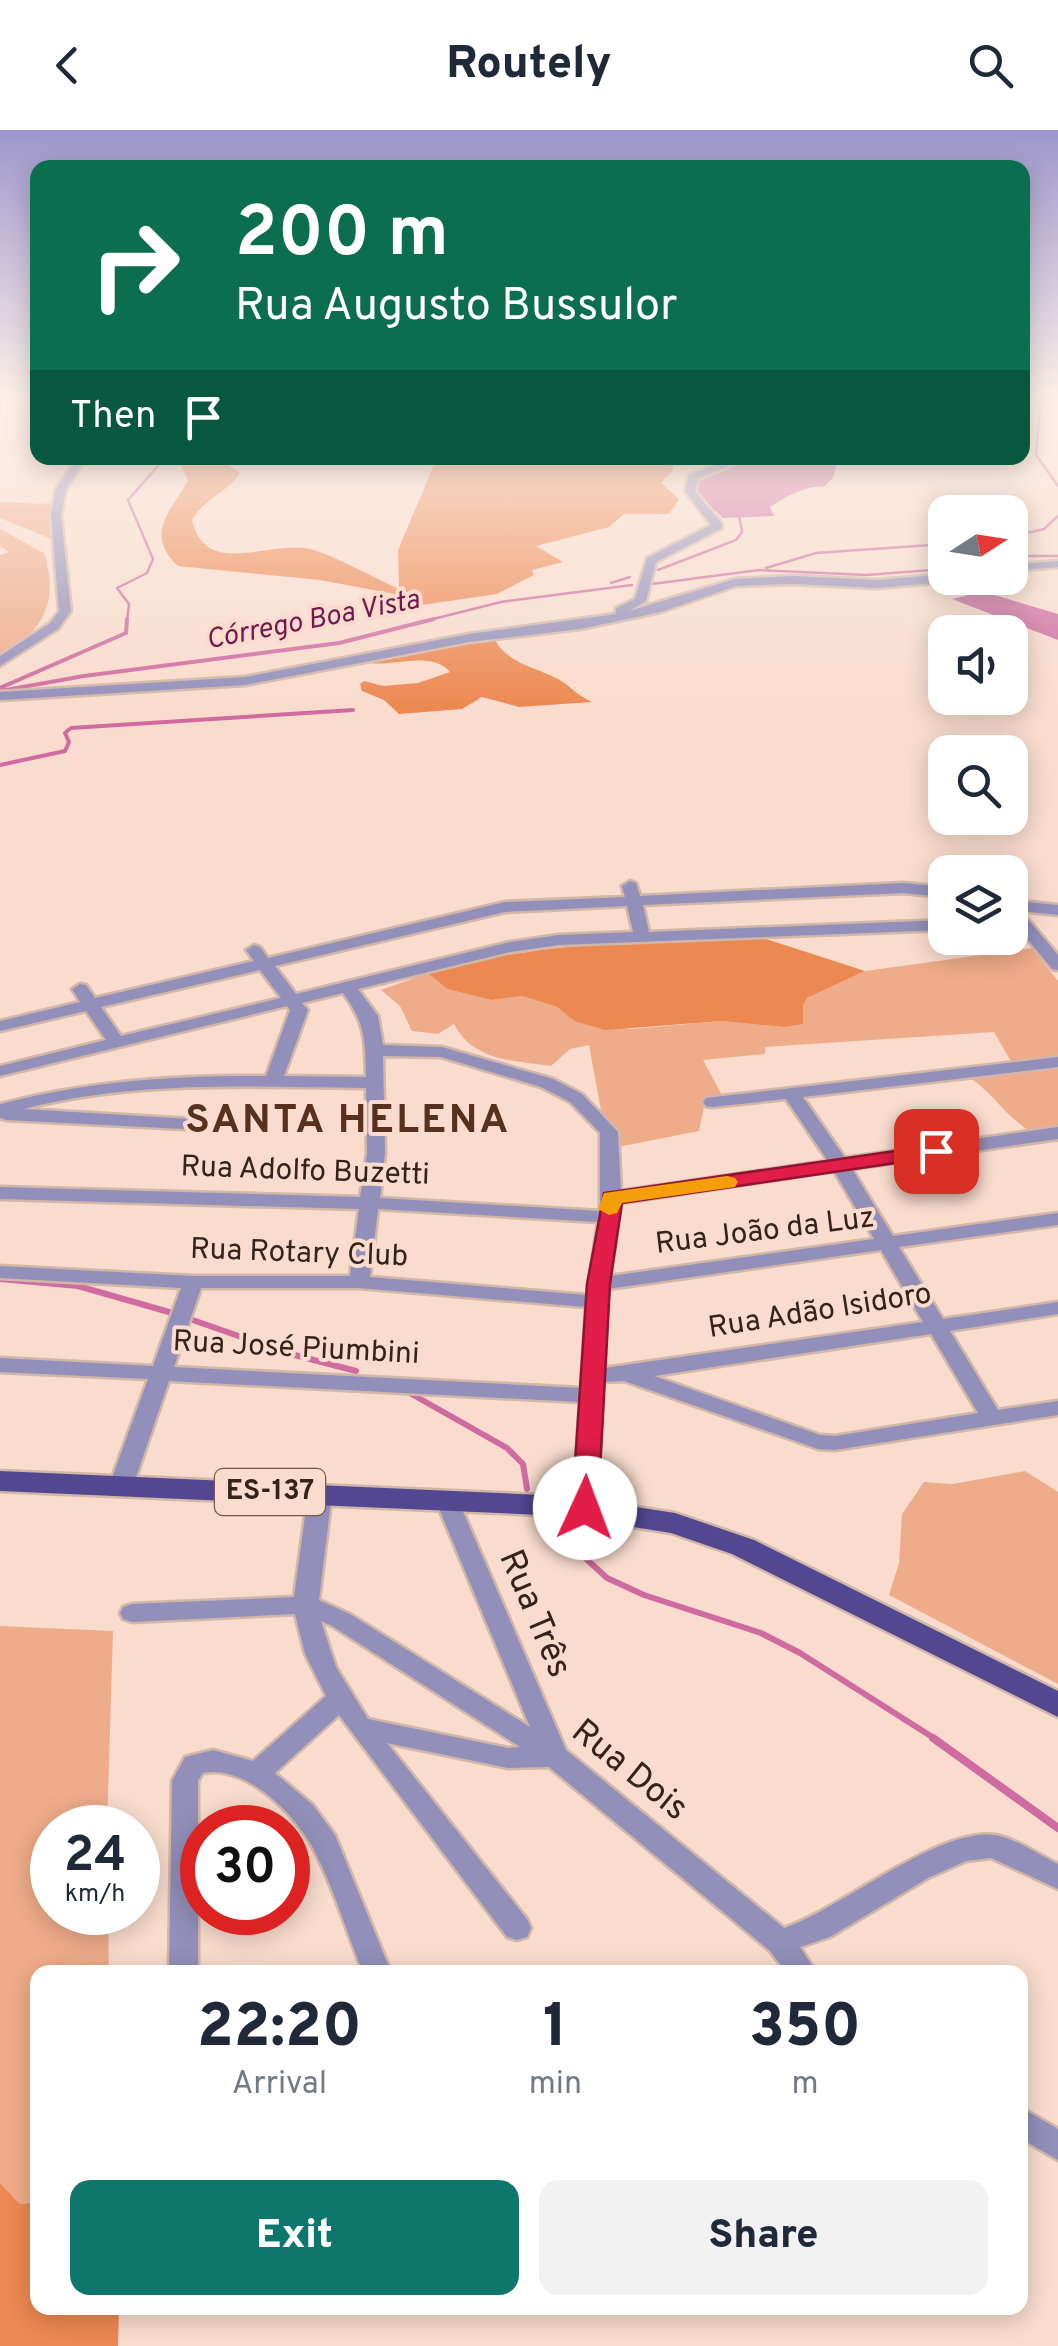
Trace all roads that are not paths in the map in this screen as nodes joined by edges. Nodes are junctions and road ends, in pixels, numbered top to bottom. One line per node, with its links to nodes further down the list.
1 (58, 503): 7 (street)
2 (700, 503): 6 (street)
3 (1058, 564): 4 (street)
4 (1028, 566)
5 (928, 580): 6 (street)
6 (583, 625): 8 (street)
7 (0, 662)
8 (0, 696)
9 (815, 887): 10 (street); 11 (street); 13 (street)
10 (928, 890)
11 (632, 894): 15 (street); 16 (street)
12 (928, 927): 13 (street)
13 (830, 930): 15 (street)
14 (1028, 932): 17 (street)
15 (643, 939): 19 (street)
16 (260, 957): 20 (street); 21 (street)
17 (1058, 965)
18 (80, 988): 21 (street)
19 (349, 988): 20 (street); 24 (street)
20 (296, 1001): 23 (street); 27 (street)
21 (92, 1005): 22 (street); 23 (street)
22 (0, 1026)
23 (118, 1044): 26 (street)
24 (374, 1050): 28 (street); 37 (street)
25 (1058, 1062): 29 (street)
26 (0, 1071)
27 (273, 1082): 28 (street); 31 (street)
28 (373, 1083): 36 (street)
29 (791, 1093): 30 (street); 34 (street)
30 (712, 1102)
31 (0, 1112): 32 (street)
32 (184, 1123)
33 (1058, 1133): 34 (street, Rua Adolfo Buzetti)
34 (840, 1165): 37 (street, Rua Adolfo Buzetti); 39 (street)
35 (0, 1193): 36 (street, Rua Adolfo Buzetti)
36 (368, 1203): 37 (street, Rua Adolfo Buzetti); 42 (street)
37 (610, 1207): 43 (street)
38 (1058, 1219): 39 (street, Rua João da Luz)
39 (889, 1246): 43 (street, Rua João da Luz); 45 (street)
40 (0, 1272): 41 (street, Rua Rotary Club)
41 (194, 1282): 42 (street, Rua Rotary Club); 47 (street)
42 (359, 1282): 43 (street, Rua Rotary Club)
43 (598, 1293): 49 (street)
44 (1058, 1308): 45 (street, Rua Adão Isidoro)
45 (936, 1324): 48 (street, Rua Adão Isidoro); 51 (street)
46 (0, 1365): 47 (street, Rua José Piumbini)
47 (160, 1372): 49 (street, Rua José Piumbini); 53 (street)
48 (624, 1374): 49 (street, Rua Adão Isidoro); 51 (street)
49 (591, 1385): 56 (street)
50 (1058, 1408): 51 (street)
51 (992, 1417)
52 (0, 1481): 53 (main road, ES-137)
53 (121, 1486): 54 (main road, ES-137)
54 (320, 1494): 55 (main road, ES-137); 57 (street)
55 (447, 1499): 56 (main road, ES-137); 62 (street, Rua Três)
56 (563, 1506): 60 (main road, ES-137)
57 (307, 1605): 58 (street, Rua Dois); 59 (street); 62 (street, Rua Dois)
58 (132, 1612)
59 (342, 1698): 61 (street); 63 (street)
60 (1058, 1705)
61 (360, 1726): 62 (street); 65 (street)
62 (555, 1756): 66 (street, Rua Dois)
63 (245, 1770): 67 (street); 68 (street)
64 (1058, 1877): 66 (street)
65 (517, 1928)
66 (780, 1942): 69 (street, Rua Dois)
67 (183, 1965)
68 (374, 1965)
69 (797, 1965)
70 (1028, 2126): 71 (street)
71 (1058, 2146)

